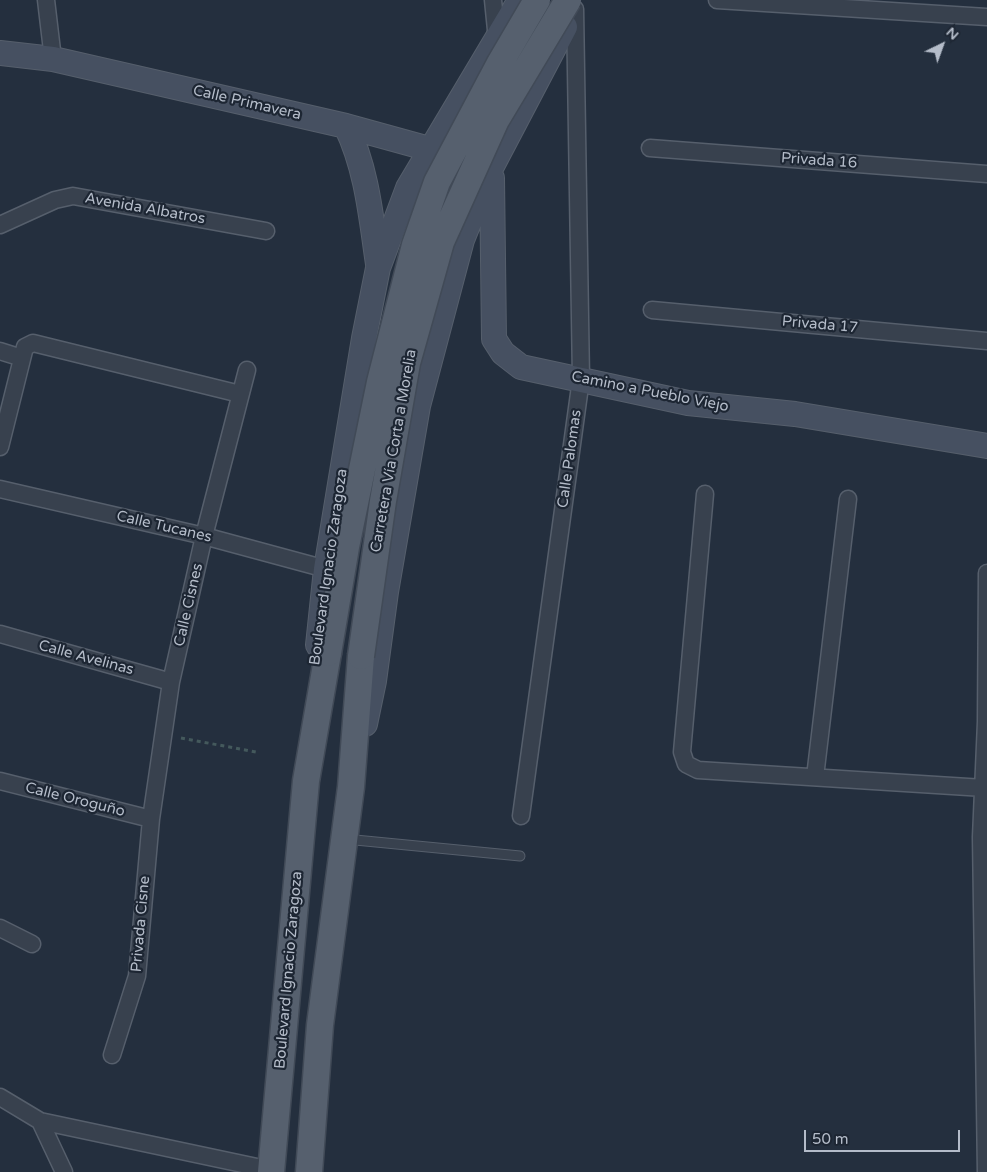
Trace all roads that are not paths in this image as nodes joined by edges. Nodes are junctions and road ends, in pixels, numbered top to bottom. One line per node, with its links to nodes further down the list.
1 (46, 0): 10 (street)
2 (493, 0): 8 (street)
3 (520, 0): 8 (street, Boulevard Ignacio Zaragoza)
4 (537, 0): 40 (main road, Carretera Vía Corta a Morelia, bridge)
5 (717, 0): 7 (street)
6 (574, 3): 14 (street); 24 (street, Calle Palomas); 41 (main road, Carretera Vía Corta a Morelia, bridge)
7 (987, 17)
8 (497, 40): 12 (street, Boulevard Ignacio Zaragoza)
9 (0, 53): 10 (street, Calle Primavera)
10 (53, 59): 11 (street, Calle Primavera)
11 (346, 126): 12 (street, Calle Primavera); 18 (street)
12 (430, 148): 14 (street, Calle Primavera); 18 (street, Boulevard Ignacio Zaragoza)
13 (650, 148): 15 (street, Privada 16)
14 (491, 168): 24 (street, Camino a Pueblo Viejo); 41 (street)
15 (987, 174)
16 (0, 225): 17 (street, Avenida Albatros)
17 (266, 231)
18 (378, 268): 32 (street, Boulevard Ignacio Zaragoza)
19 (652, 310): 20 (street, Privada 17)
20 (987, 341)
21 (0, 351): 22 (street)
22 (25, 351): 25 (street); 27 (street)
23 (247, 370): 25 (street, Calle Cisnes)
24 (581, 379): 26 (street, Camino a Pueblo Viejo); 43 (street, Calle Palomas)
25 (240, 394): 31 (street, Calle Cisnes)
26 (987, 446)
27 (0, 447)
28 (0, 489): 31 (street, Calle Tucanes)
29 (705, 494): 38 (street)
30 (848, 499): 38 (street)
31 (204, 536): 32 (street, Calle Tucanes); 36 (street, Calle Cisnes)
32 (326, 569): 40 (street, Boulevard Ignacio Zaragoza)
33 (987, 573): 34 (street)
34 (987, 582): 37 (street)
35 (0, 634): 36 (street, Calle Avelinas)
36 (171, 682): 44 (street, Calle Cisnes)
37 (987, 722): 42 (street)
38 (815, 777): 42 (street)
39 (0, 781): 44 (street, Calle Oroguño)
40 (306, 781): 54 (main road, Boulevard Ignacio Zaragoza)
41 (351, 787): 46 (main road)
42 (984, 788): 45 (street)
43 (521, 816)
44 (151, 819): 51 (street, Privada Cisne)
45 (984, 837): 50 (street)
46 (345, 839): 47 (lane); 56 (main road)
47 (520, 856)
48 (0, 928): 49 (street)
49 (32, 944)
50 (985, 979): 57 (street)
51 (112, 1055)
52 (0, 1097): 53 (street)
53 (40, 1121): 54 (street); 55 (street)
54 (271, 1171)
55 (64, 1172)
56 (309, 1172)
57 (986, 1172)

